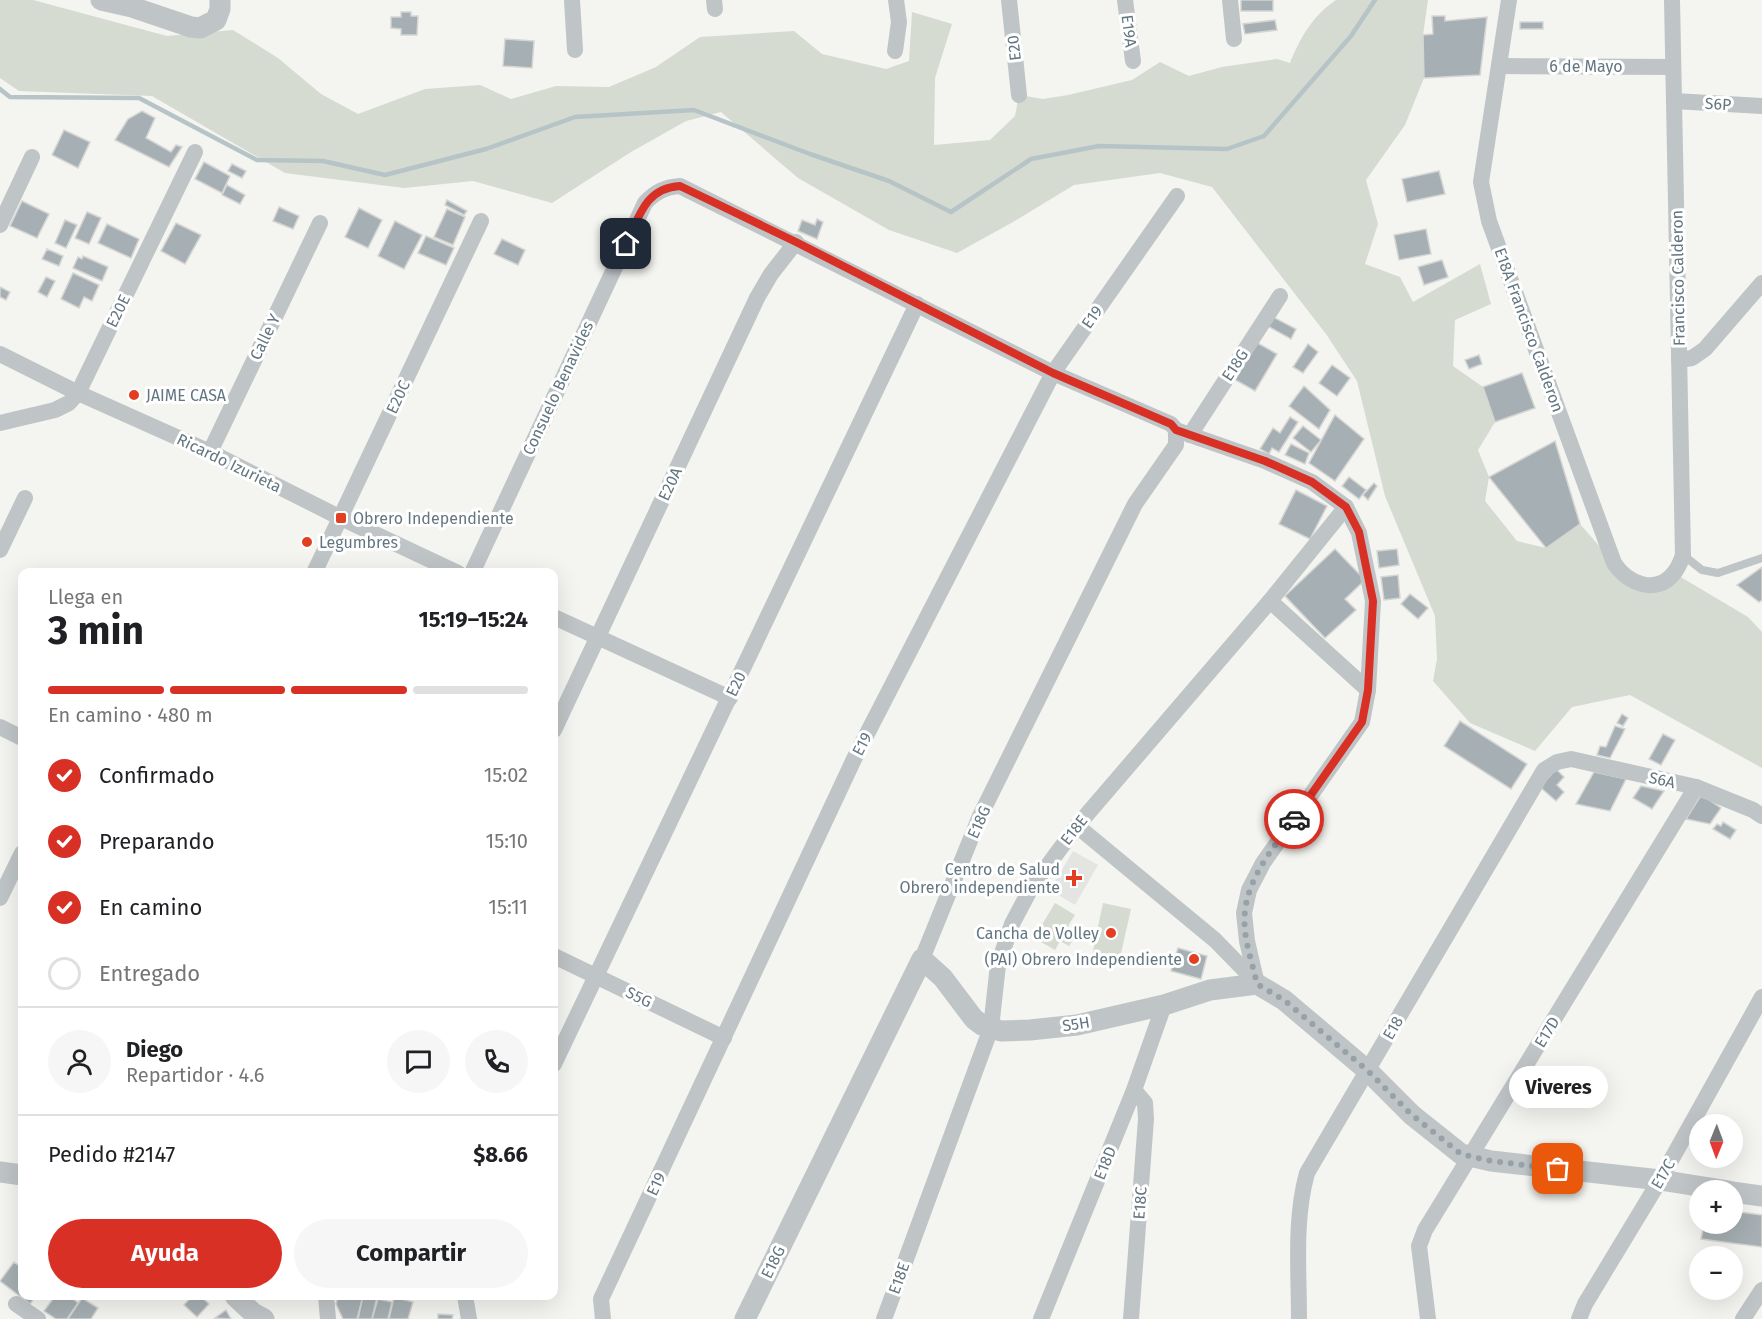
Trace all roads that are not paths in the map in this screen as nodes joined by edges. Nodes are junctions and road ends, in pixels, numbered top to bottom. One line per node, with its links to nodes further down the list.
1 (101, 0): 2 (street)
2 (220, 0)
3 (572, 0): 11 (street)
4 (896, 0): 12 (street)
5 (1009, 0): 16 (street, E20)
6 (1125, 0): 13 (street, E19A)
7 (1230, 0): 10 (street)
8 (1509, 0): 14 (street, E18A Francisco Calderon)
9 (1672, 0): 15 (street, Francisco Calderon)
10 (1234, 39)
11 (575, 50)
12 (895, 51)
13 (1133, 61)
14 (1500, 66): 15 (street, 6 de Mayo); 40 (street, E18A Francisco Calderon)
15 (1673, 67): 17 (street, Francisco Calderon)
16 (1019, 95)
17 (1674, 101): 18 (street, S6P); 30 (street, Francisco Calderon)
18 (1762, 106)
19 (195, 152): 32 (street, E20E)
20 (32, 156): 24 (street)
21 (1177, 196): 31 (street, E19)
22 (481, 221): 38 (street, E20C)
23 (320, 223): 35 (street, Calle Y)
24 (0, 225)
25 (796, 242): 28 (street); 44 (street, Consuelo Benavides); 47 (street, E20A)
26 (1762, 283): 30 (street)
27 (1280, 296): 34 (street, E18G)
28 (917, 304): 31 (street); 49 (street, E20)
29 (0, 354): 32 (street, Ricardo Izurieta)
30 (1679, 360): 40 (street, Francisco Calderon)
31 (1053, 373): 34 (street); 66 (street, E19)
32 (78, 393): 33 (street, E20E); 35 (street, Ricardo Izurieta)
33 (0, 423)
34 (1183, 432): 37 (street); 60 (street, E18G)
35 (210, 452): 38 (street, Ricardo Izurieta)
36 (25, 498): 39 (street)
37 (1346, 507): 45 (street, E18E); 48 (street)
38 (341, 518): 42 (street, E20C); 43 (street, Ricardo Izurieta)
39 (0, 550)
40 (1683, 555): 41 (lane)
41 (1762, 558)
42 (316, 568)
43 (447, 568)
44 (474, 568)
45 (1270, 601): 48 (street); 56 (street, E18E)
46 (558, 619): 47 (street)
47 (599, 637): 49 (street); 50 (street, E20A)
48 (1368, 690): 62 (street)
49 (730, 698): 61 (street, E20)
50 (558, 722)
51 (0, 727): 52 (street)
52 (18, 736)
53 (1557, 762): 54 (street, S6A); 68 (street, E18)
54 (1696, 787): 55 (street, S6A); 70 (street, E17D)
55 (1762, 816)
56 (1077, 826): 62 (street); 65 (street, E18E)
57 (18, 861): 58 (street)
58 (0, 898)
59 (558, 959): 61 (street, S5G)
60 (922, 959): 65 (street); 87 (street, E18G)
61 (595, 975): 66 (street, S5G); 67 (street, E20)
62 (1257, 984): 64 (street, S5H); 68 (street)
63 (1762, 997): 73 (street, E17C)
64 (1164, 1005): 65 (street, S5H); 69 (street, E18D)
65 (991, 1028): 88 (street, E18E)
66 (724, 1038): 86 (street, E19)
67 (558, 1055)
68 (1368, 1071): 70 (street); 91 (street, E18)
69 (1134, 1090): 89 (street, E18D); 90 (street, E18C)
70 (1470, 1158): 73 (street); 92 (street, E17D)
71 (0, 1172): 72 (street)
72 (18, 1174)
73 (1660, 1180): 74 (street); 93 (street, E17C)
74 (1689, 1184)
75 (1743, 1193): 76 (street)
76 (1762, 1196)
77 (1762, 1290): 94 (street)
78 (240, 1300): 83 (street)
79 (326, 1300): 84 (street)
80 (466, 1300): 85 (street)
81 (16, 1304): 82 (street)
82 (38, 1319)
83 (264, 1319)
84 (328, 1319)
85 (469, 1319)
86 (603, 1319)
87 (745, 1319)
88 (884, 1319)
89 (1041, 1319)
90 (1131, 1319)
91 (1299, 1319)
92 (1428, 1319)
93 (1579, 1319)
94 (1743, 1319)

